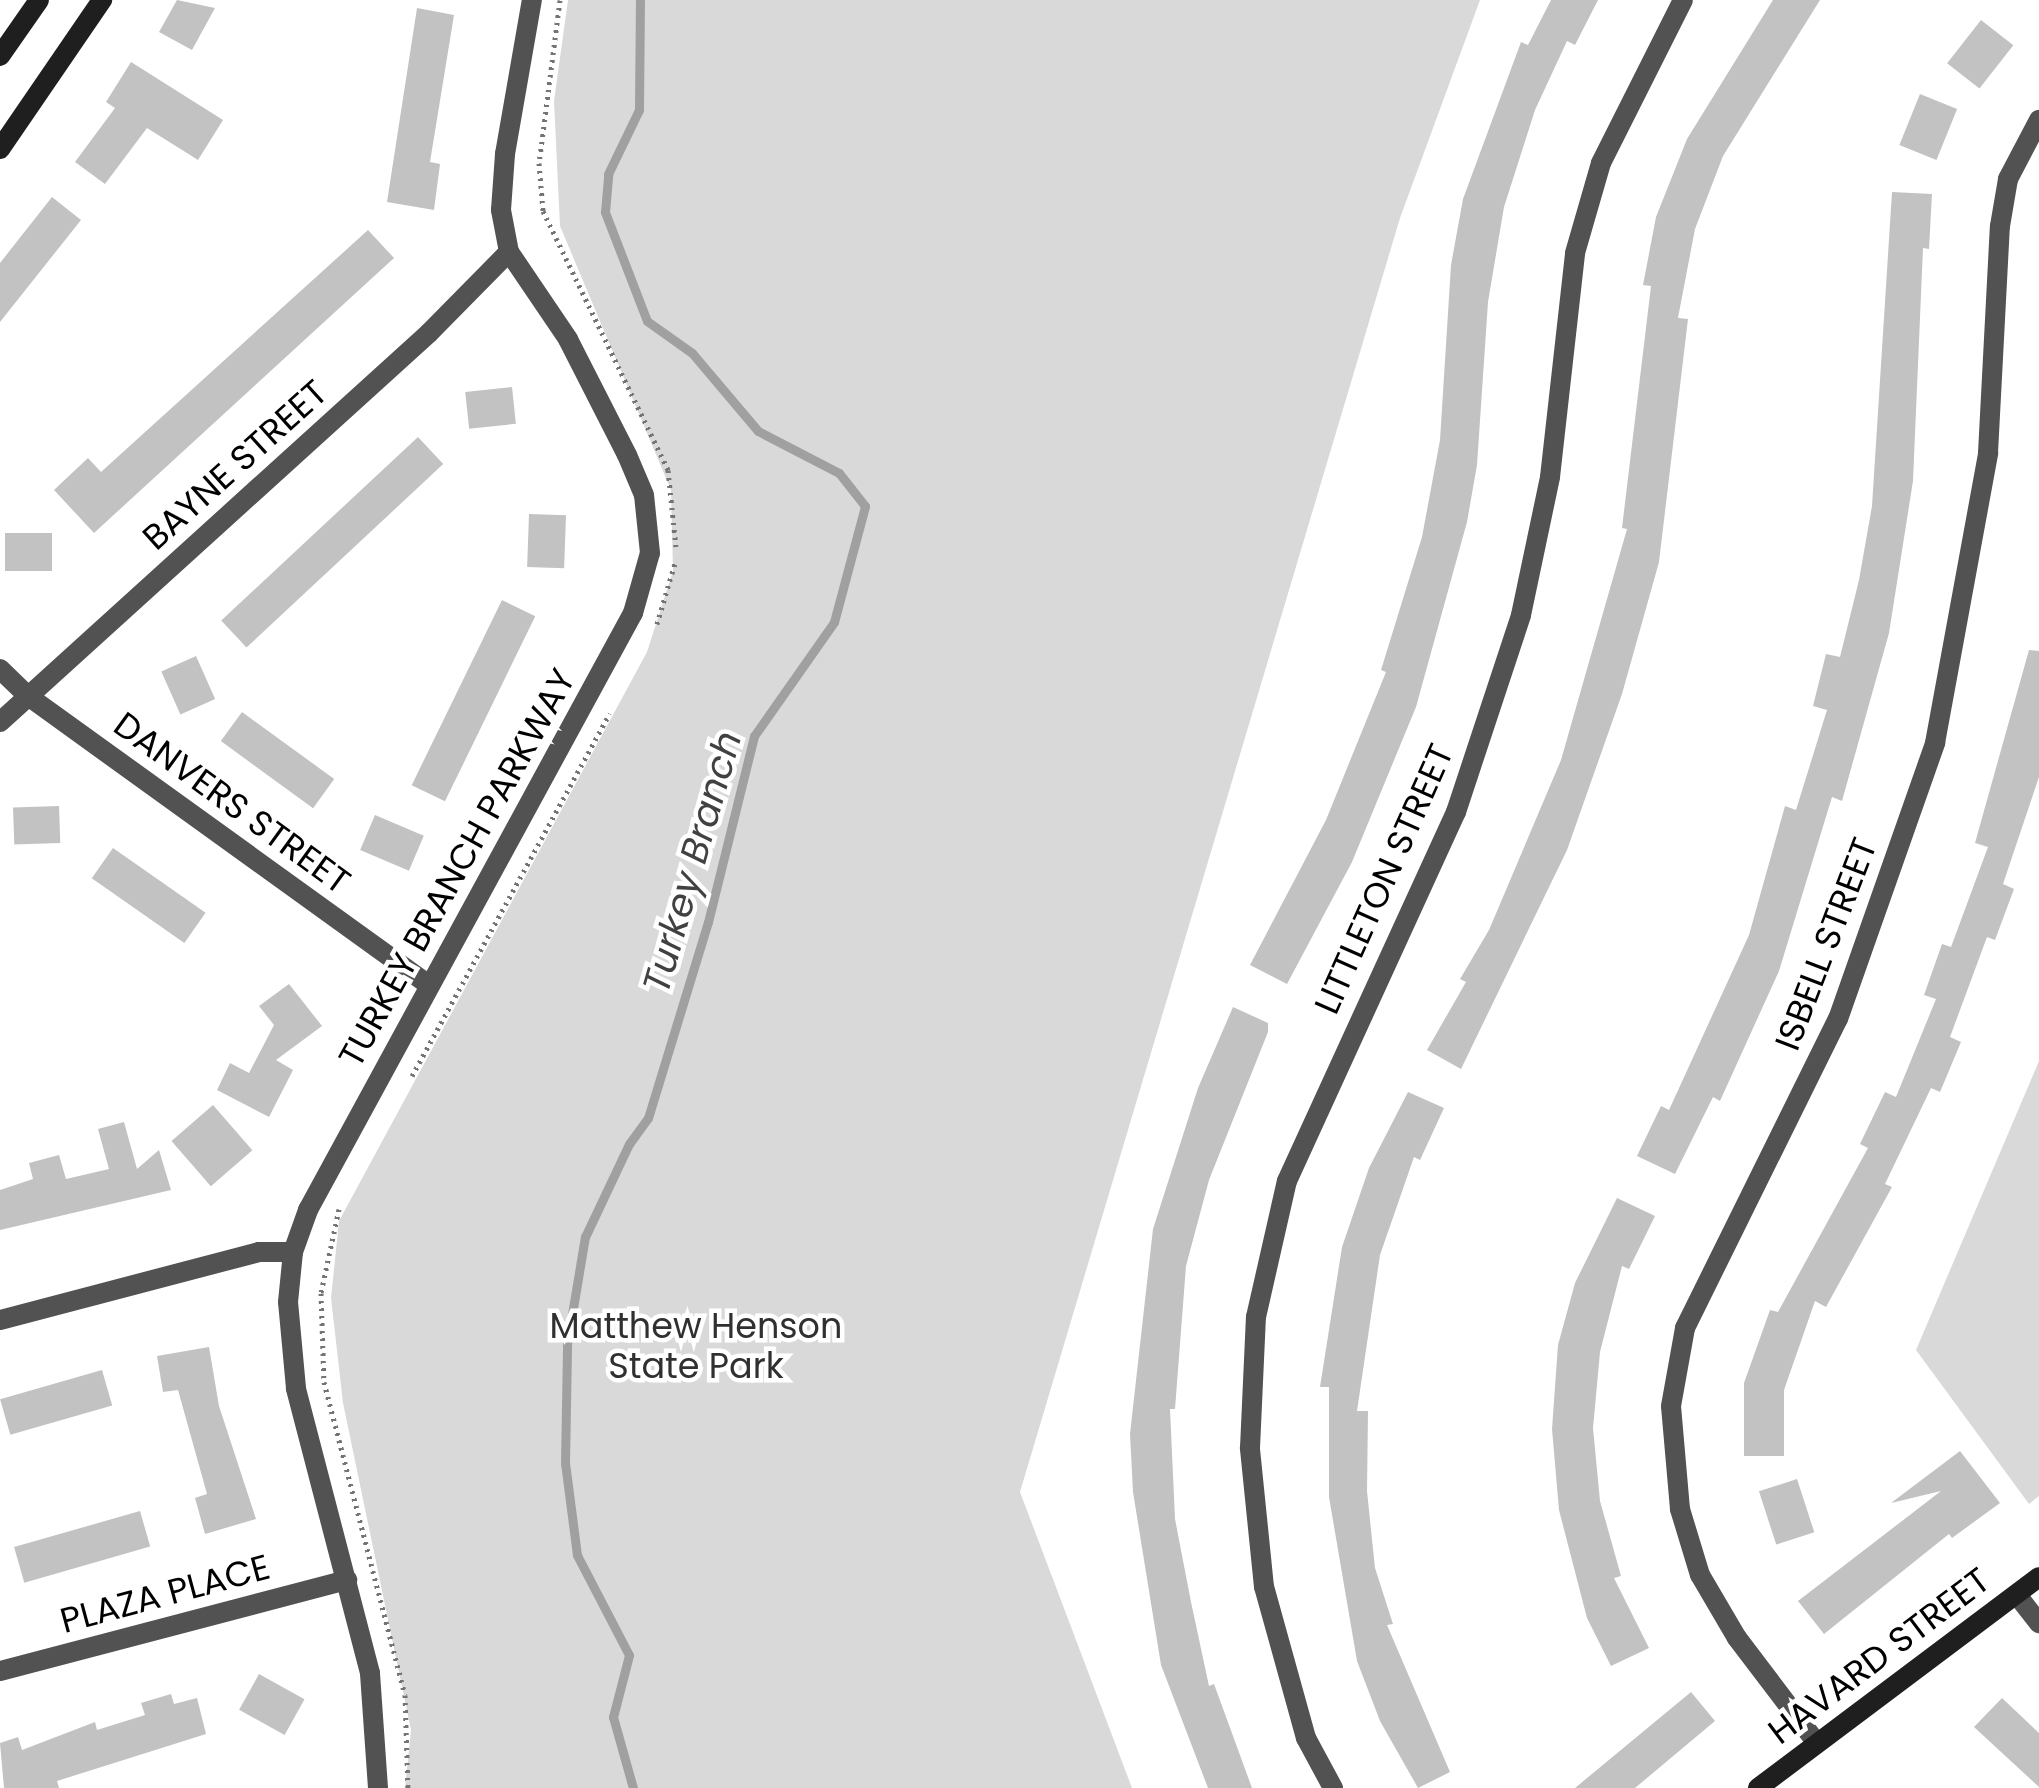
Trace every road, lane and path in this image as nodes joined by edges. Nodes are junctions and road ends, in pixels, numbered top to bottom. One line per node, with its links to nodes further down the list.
1 (39, 0): 5 (street)
2 (102, 0): 7 (street)
3 (532, 0): 8 (street, TURKEY BRANCH PARKWAY)
4 (1683, 0): 22 (street, LITTLETON STREET)
5 (0, 56)
6 (2039, 120): 20 (street, ISBELL STREET)
7 (2, 143)
8 (508, 252): 10 (street, BAYNE STREET); 12 (street, TURKEY BRANCH PARKWAY)
9 (0, 669): 10 (street, DANVERS STREET)
10 (28, 696): 11 (street, BAYNE STREET); 12 (street, DANVERS STREET)
11 (0, 722)
12 (429, 985): 13 (street, TURKEY BRANCH PARKWAY)
13 (294, 1252): 14 (street); 16 (street, TURKEY BRANCH PARKWAY)
14 (0, 1320)
15 (2039, 1577): 17 (street, HAVARD STREET)
16 (347, 1580): 19 (street, PLAZA PLACE); 21 (street, TURKEY BRANCH PARKWAY)
17 (2016, 1594): 18 (street); 20 (street, HAVARD STREET)
18 (2039, 1624)
19 (0, 1671)
20 (1816, 1742): 23 (street, HAVARD STREET)
21 (378, 1788)
22 (1333, 1788)
23 (1758, 1788)

